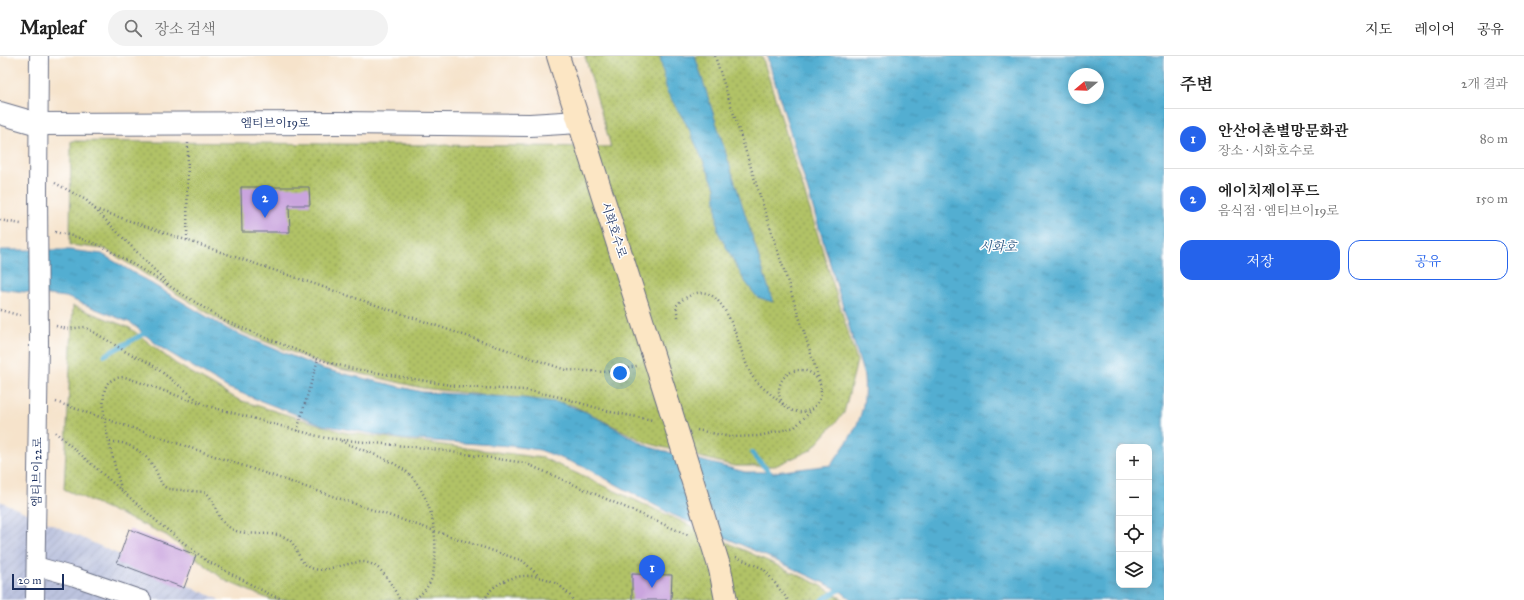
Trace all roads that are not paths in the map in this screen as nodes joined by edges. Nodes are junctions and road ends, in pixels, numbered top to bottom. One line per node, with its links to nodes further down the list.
1 (39, 56): 5 (street)
2 (558, 56): 4 (main road, 시화호수로)
3 (0, 113): 5 (street, 엠티브이19로)
4 (579, 122): 5 (street, 엠티브이19로); 9 (main road, 시화호수로, bridge)
5 (38, 124): 6 (street, 엠티브이22로, bridge)
6 (36, 566): 7 (street, 엠티브이22로); 8 (street)
7 (35, 600)
8 (142, 600)
9 (726, 600)

